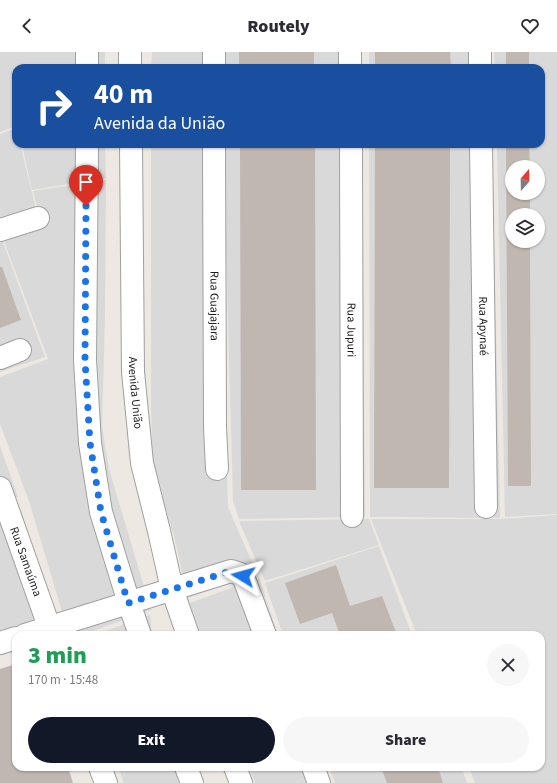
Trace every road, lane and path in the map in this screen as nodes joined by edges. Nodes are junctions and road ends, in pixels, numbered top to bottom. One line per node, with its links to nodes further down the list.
1 (87, 52): 6 (street)
2 (130, 52): 7 (street)
3 (214, 52): 8 (street)
4 (350, 52): 9 (street)
5 (480, 52): 10 (street)
6 (87, 64)
7 (130, 64)
8 (214, 64)
9 (350, 64)
10 (480, 64)
11 (87, 148): 25 (street)
12 (131, 148): 24 (street, Avenida União)
13 (214, 148): 20 (street, Rua Guajajara)
14 (351, 148): 23 (street, Rua Jupuri)
15 (481, 148): 22 (street, Rua Apynaé)
16 (38, 218): 17 (street)
17 (0, 230)
18 (20, 350): 19 (street)
19 (0, 358)
20 (217, 469)
21 (1, 497): 26 (street, Rua Samaúma)
22 (486, 507)
23 (352, 516)
24 (172, 589): 25 (street); 28 (street, Avenida União); 29 (street)
25 (128, 603): 26 (street); 27 (street)
26 (51, 631)
27 (138, 631)
28 (187, 631)
29 (264, 631)
30 (12, 639): 31 (street)
31 (0, 643)
32 (102, 771): 36 (street)
33 (188, 771): 37 (street)
34 (236, 771): 38 (street)
35 (314, 771): 39 (street)
36 (106, 783)
37 (192, 783)
38 (241, 783)
39 (319, 783)

